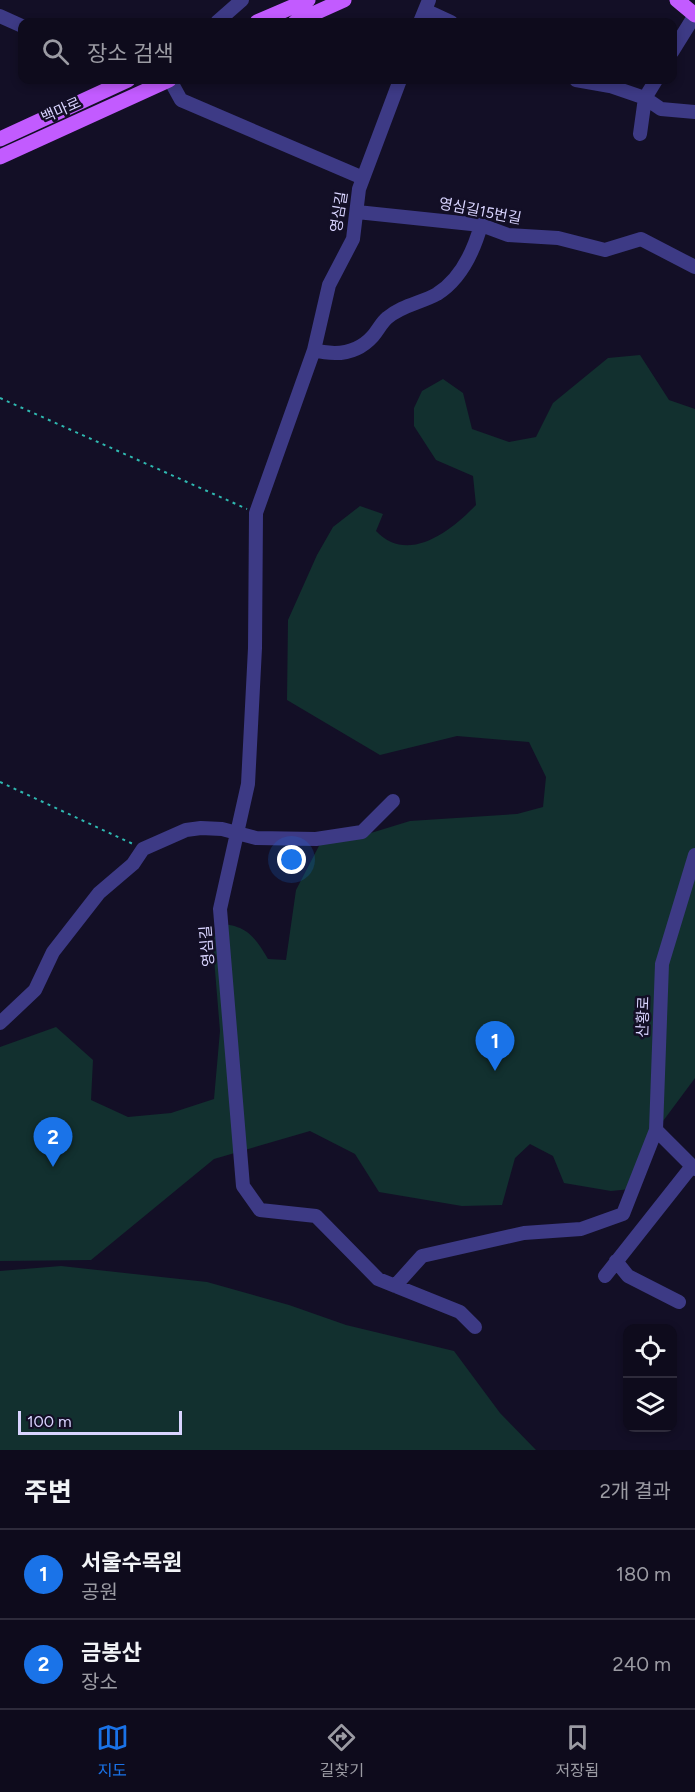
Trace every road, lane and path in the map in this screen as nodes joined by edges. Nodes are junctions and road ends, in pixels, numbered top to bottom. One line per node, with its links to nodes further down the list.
1 (242, 0): 8 (street)
2 (308, 0): 9 (main road)
3 (344, 0): 10 (main road)
4 (677, 0): 6 (main road)
5 (425, 11): 11 (street)
6 (695, 15): 13 (street)
7 (0, 16): 12 (street)
8 (222, 18)
9 (266, 18)
10 (304, 18)
11 (442, 18)
12 (18, 24)
13 (677, 44)
14 (109, 84): 23 (main road, 백마로)
15 (160, 84): 24 (main road, 백마로)
16 (171, 84): 25 (street)
17 (398, 84): 25 (street, 영심길)
18 (599, 84): 20 (street)
19 (654, 84): 20 (street)
20 (645, 98): 21 (street); 22 (street)
21 (695, 112)
22 (640, 134)
23 (0, 139)
24 (0, 157)
25 (363, 178): 26 (street, 영심길)
26 (357, 212): 27 (street, 영심길15번길); 29 (street, 영심길)
27 (481, 225): 28 (street, 영심길15번길); 29 (street)
28 (695, 267)
29 (314, 350): 31 (street, 영심길)
30 (0, 398): 31 (path)
31 (256, 513): 34 (street, 영심길)
32 (0, 782): 35 (path)
33 (393, 801): 34 (street)
34 (236, 833): 35 (street); 42 (street, 영심길)
35 (143, 849): 37 (street)
36 (695, 855): 38 (street, 산황로)
37 (0, 1023)
38 (656, 1130): 39 (street); 42 (street)
39 (694, 1168): 40 (street)
40 (616, 1261): 41 (street); 43 (street)
41 (605, 1276)
42 (395, 1286): 44 (street, 영심길)
43 (679, 1302)
44 (475, 1327)

